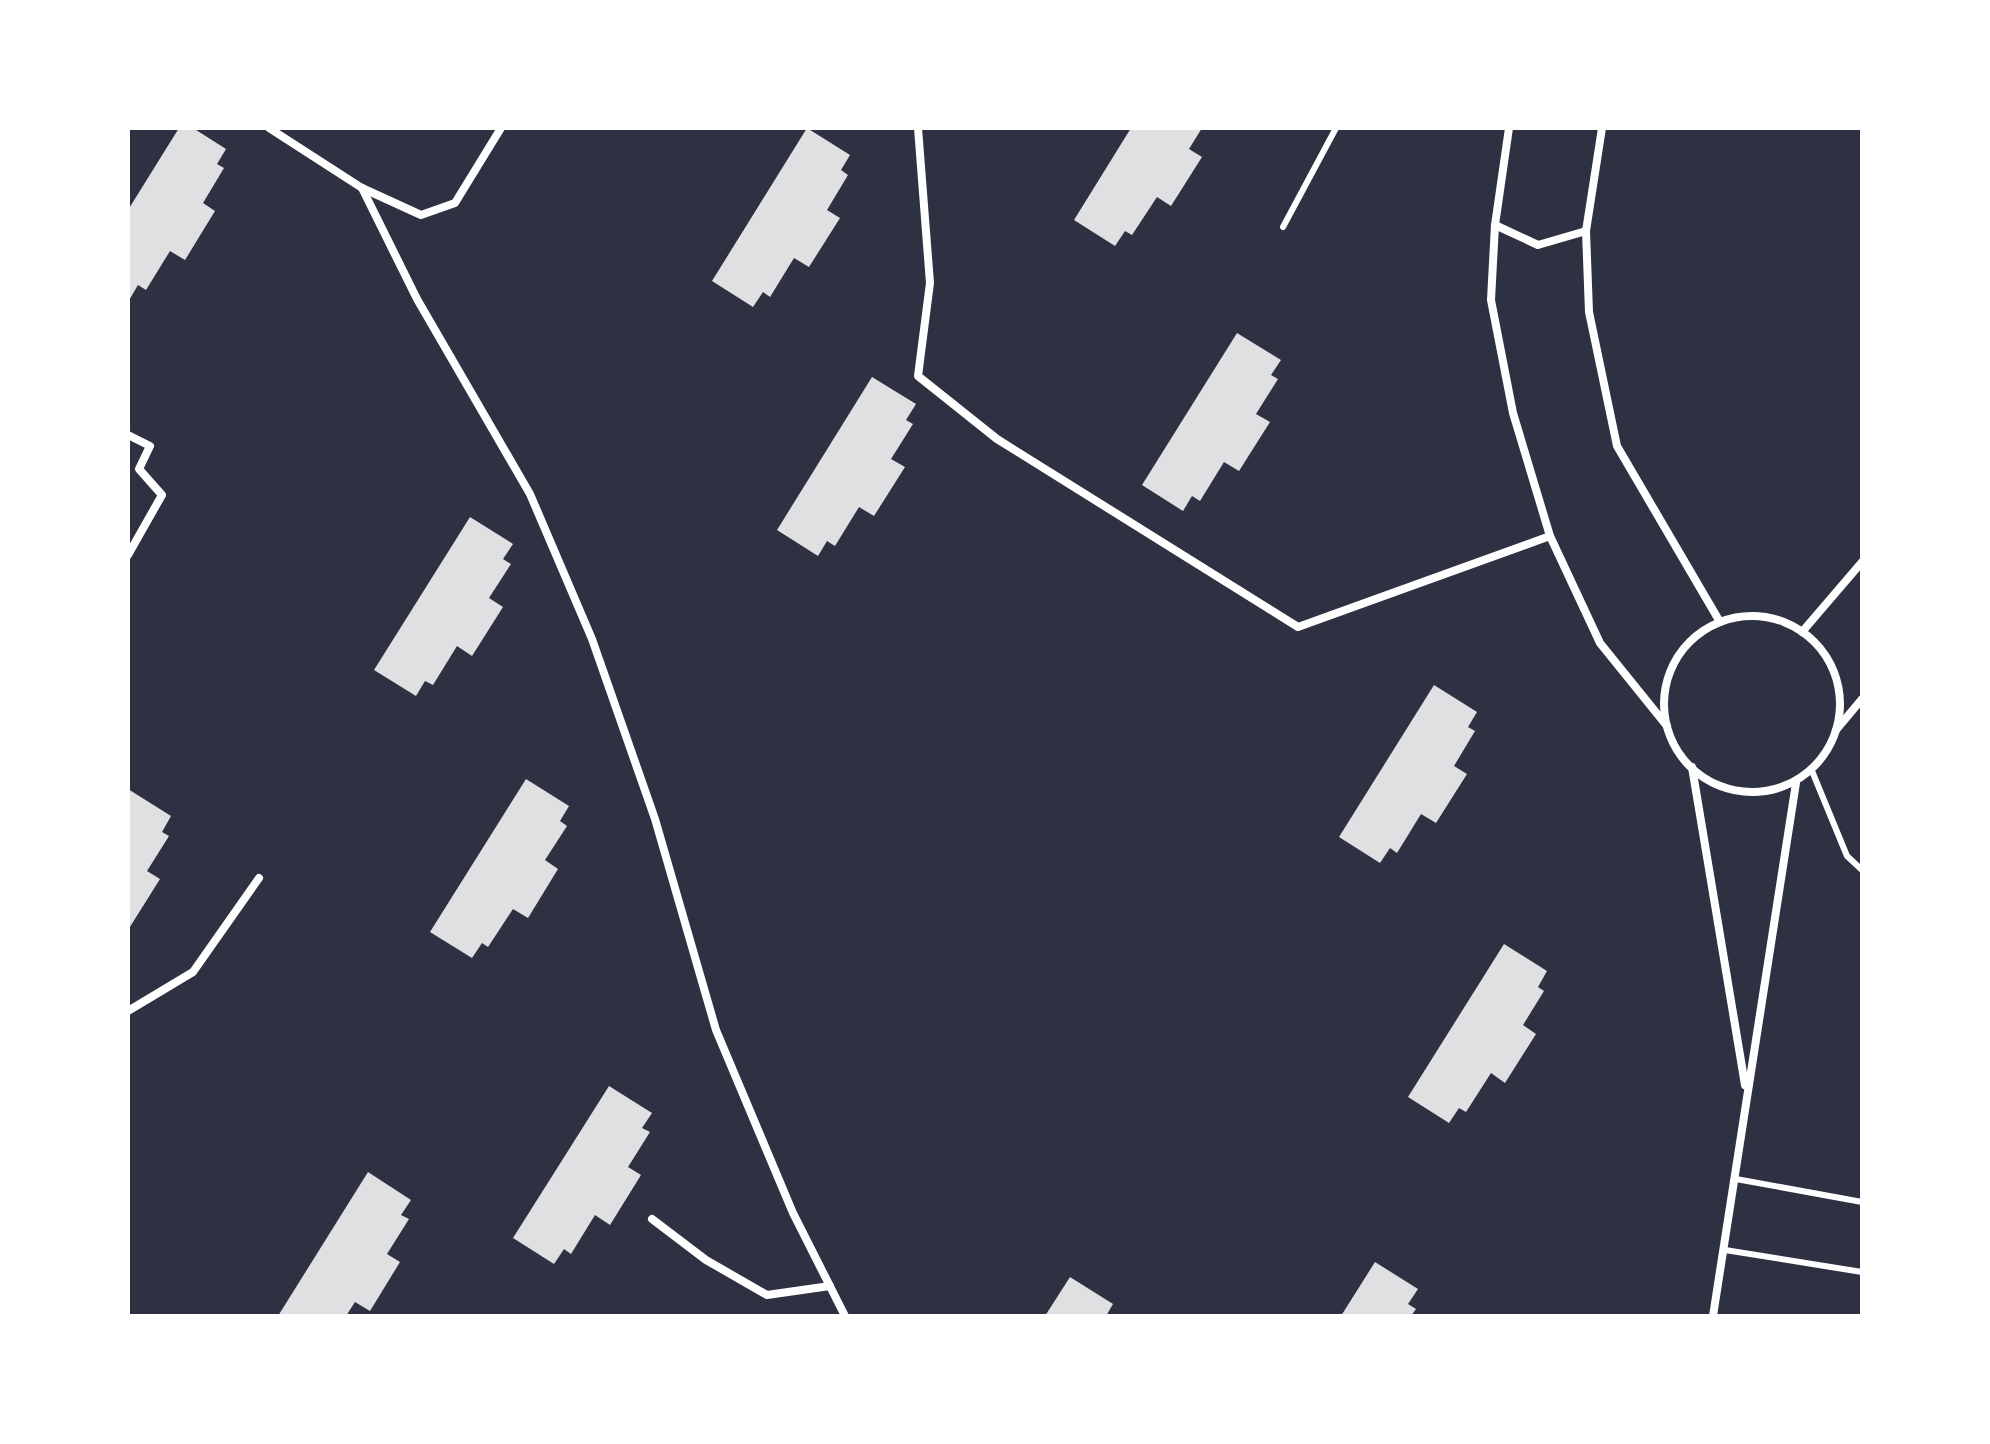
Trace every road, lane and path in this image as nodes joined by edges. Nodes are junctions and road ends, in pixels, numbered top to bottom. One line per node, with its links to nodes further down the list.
1 (269, 128): 7 (street)
2 (501, 128): 7 (street)
3 (918, 128): 12 (street)
4 (1336, 128): 9 (lane)
5 (1509, 128): 8 (street)
6 (1602, 128): 10 (street)
7 (362, 188): 32 (street)
8 (1495, 225): 10 (street); 12 (street)
9 (1283, 227)
10 (1586, 231): 15 (street)
11 (128, 435): 13 (street)
12 (1550, 536): 18 (street)
13 (128, 555)
14 (1862, 562): 16 (street)
15 (1720, 622): 16 (street); 18 (street)
16 (1802, 632): 19 (street)
17 (1862, 699): 19 (street)
18 (1667, 726): 20 (street)
19 (1833, 733): 21 (street)
20 (1692, 766): 22 (street); 26 (street)
21 (1812, 771): 22 (street); 23 (lane)
22 (1796, 783): 26 (street)
23 (1862, 870)
24 (259, 878): 25 (street)
25 (128, 1011)
26 (1746, 1093): 27 (street)
27 (1736, 1179): 28 (lane); 30 (street)
28 (1862, 1202)
29 (652, 1219): 32 (street)
30 (1725, 1250): 31 (lane); 34 (street)
31 (1862, 1272)
32 (830, 1286): 33 (street)
33 (845, 1316)
34 (1713, 1316)

